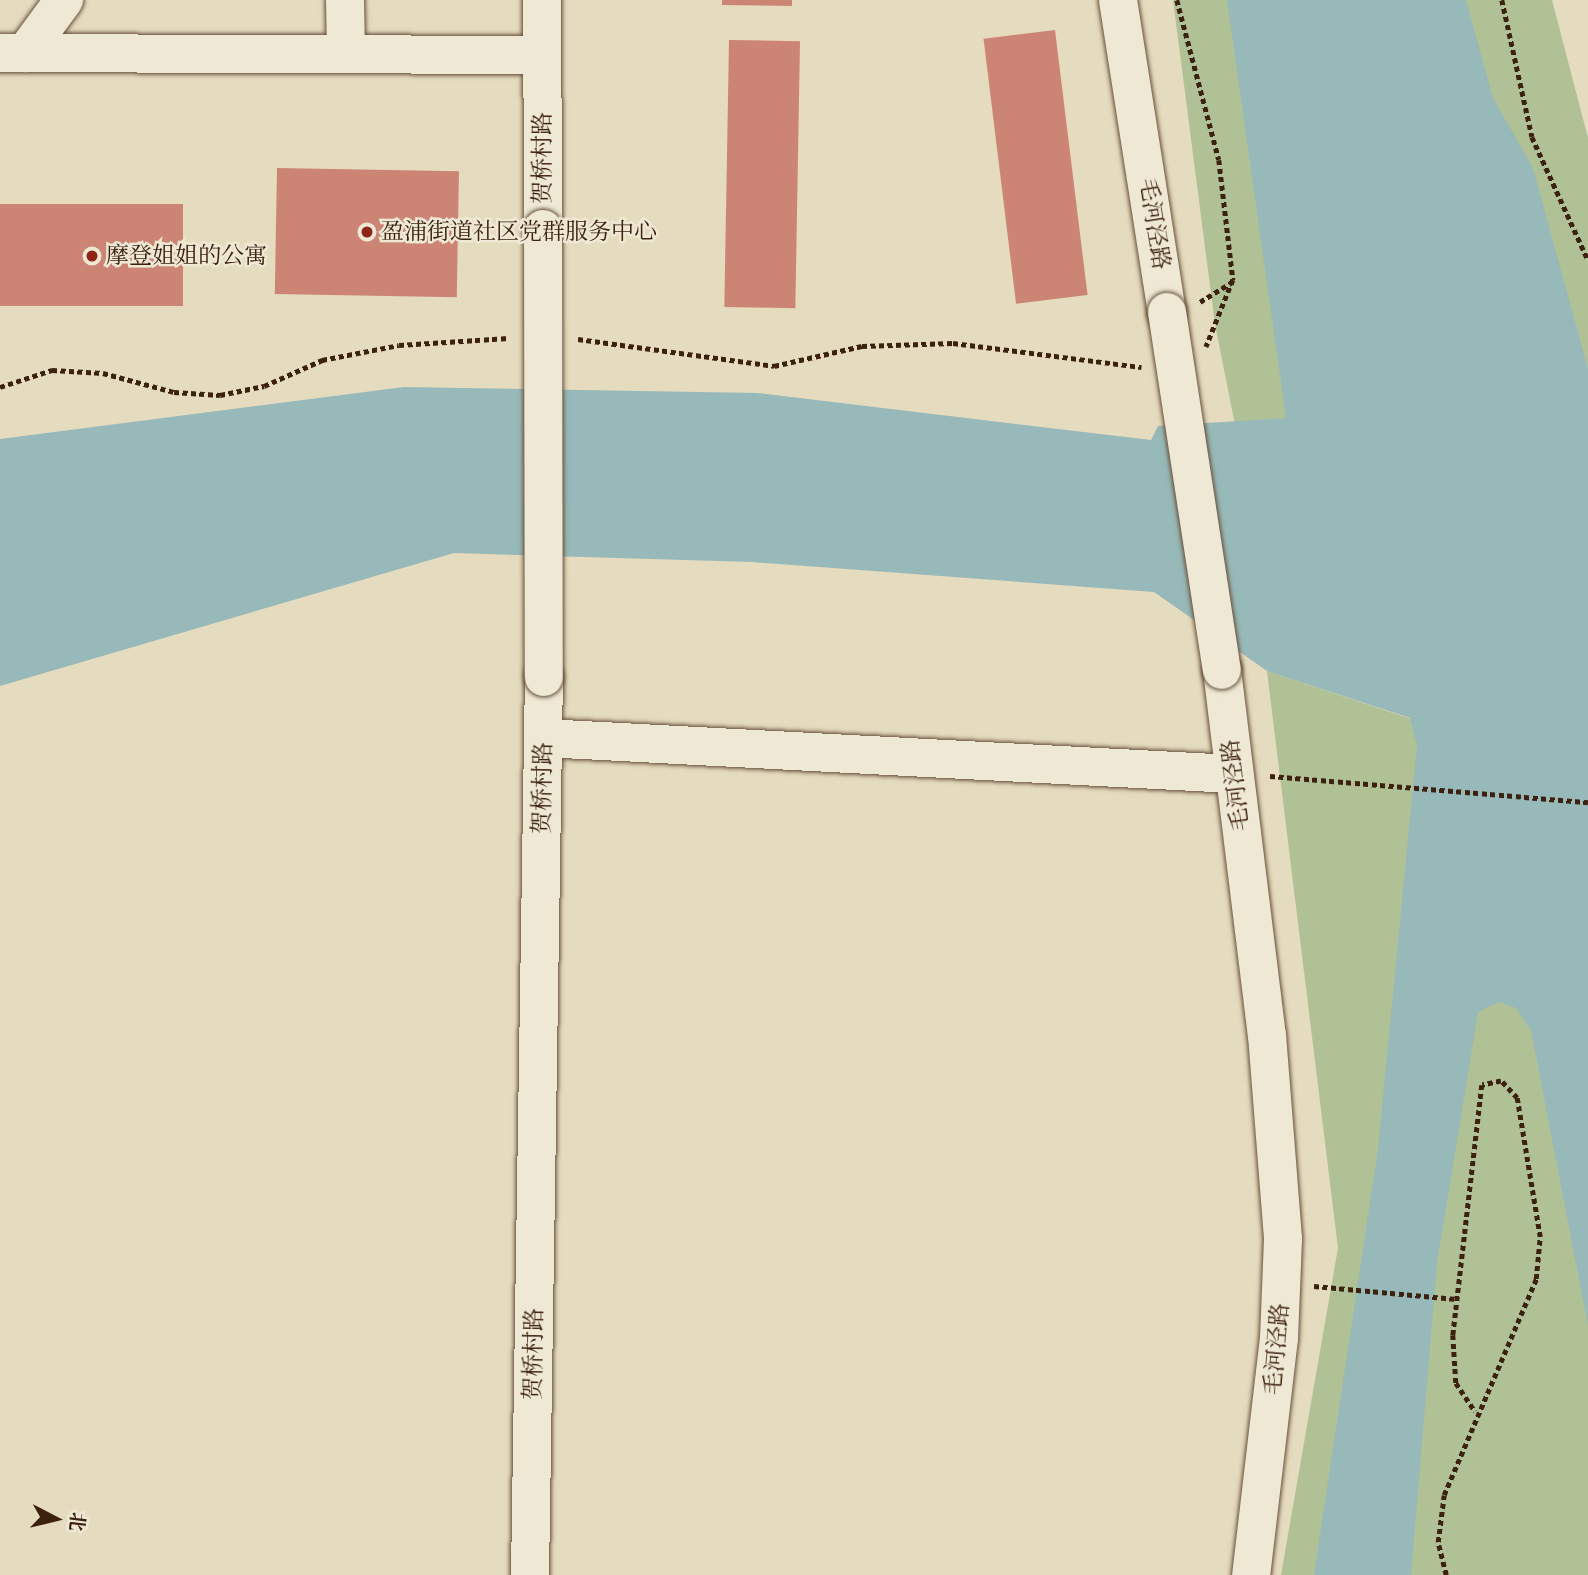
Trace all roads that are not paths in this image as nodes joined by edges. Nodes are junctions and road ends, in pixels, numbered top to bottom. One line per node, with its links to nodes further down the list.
1 (64, 0): 6 (street)
2 (345, 0): 5 (street)
3 (542, 0): 7 (street, 贺桥村路)
4 (1118, 0): 9 (street, 毛河泾路, bridge)
5 (346, 52): 6 (street); 7 (street)
6 (13, 53)
7 (542, 55): 8 (street, 贺桥村路, bridge)
8 (544, 738): 9 (street); 10 (street, 贺桥村路)
9 (1234, 774): 11 (street, 毛河泾路)
10 (530, 1575)
11 (1251, 1575)

